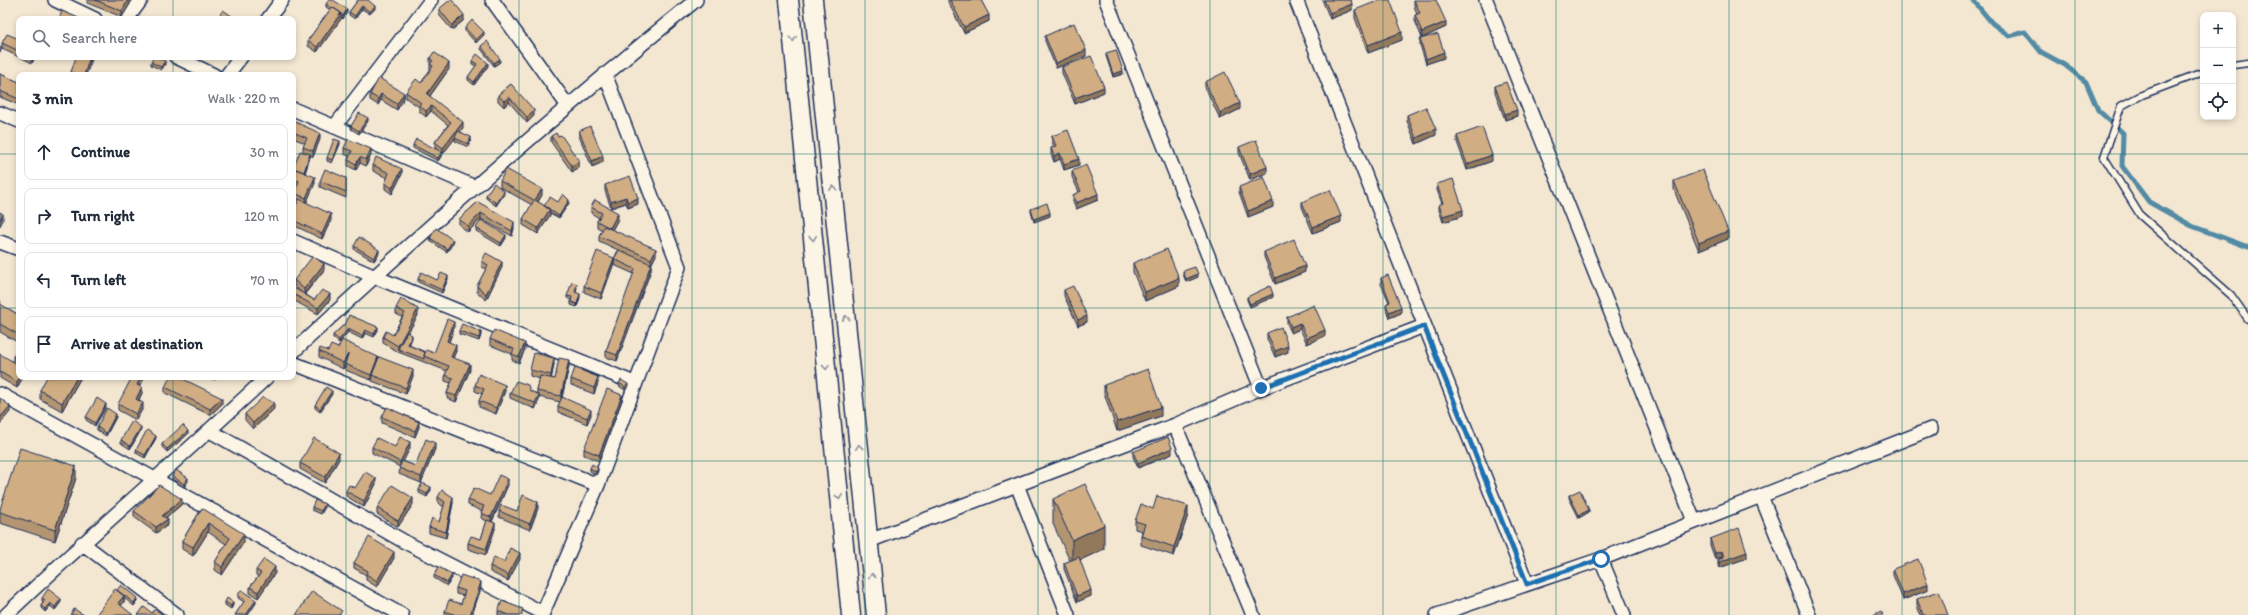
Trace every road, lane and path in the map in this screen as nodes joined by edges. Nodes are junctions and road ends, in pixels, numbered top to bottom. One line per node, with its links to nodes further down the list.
1 (54, 0): 12 (street)
2 (141, 0): 13 (street)
3 (282, 0): 14 (street)
4 (431, 0): 27 (street)
5 (492, 0): 23 (street)
6 (696, 0): 22 (street)
7 (789, 0): 57 (main road, one-way to 57)
8 (813, 0): 49 (main road, one-way to 8)
9 (1106, 0): 39 (street)
10 (1296, 0): 34 (street)
11 (1486, 0): 48 (street)
12 (89, 16)
13 (129, 16)
14 (270, 16)
15 (182, 60): 19 (street)
16 (238, 60): 20 (street)
17 (2248, 62): 18 (lane)
18 (2236, 64)
19 (208, 72)
20 (229, 72)
21 (2200, 73): 33 (lane)
22 (605, 74): 23 (street); 38 (street)
23 (568, 106): 28 (street)
24 (296, 110): 27 (street)
25 (0, 113): 26 (street)
26 (16, 120)
27 (335, 126): 28 (street)
28 (475, 187): 32 (street)
29 (0, 242): 31 (street)
30 (296, 242): 32 (street)
31 (16, 249)
32 (373, 276): 35 (street); 38 (street)
33 (2248, 319)
34 (1424, 326): 39 (street); 52 (street)
35 (296, 349)
36 (296, 363): 45 (street)
37 (264, 380): 43 (street)
38 (634, 383): 45 (street)
39 (1261, 388): 41 (street)
40 (0, 394): 44 (street)
41 (1175, 425): 46 (street); 60 (street)
42 (1931, 429): 47 (street)
43 (210, 431): 44 (street); 53 (street)
44 (156, 479): 50 (street); 56 (street)
45 (598, 485): 53 (street)
46 (1017, 486): 49 (street); 59 (street)
47 (1761, 496): 48 (street); 63 (street)
48 (1694, 521): 51 (street)
49 (869, 541): 58 (main road, one-way to 49)
50 (82, 543): 54 (street); 55 (street)
51 (1601, 559): 52 (street); 62 (street)
52 (1527, 584): 61 (street)
53 (543, 614)
54 (6, 615)
55 (177, 615)
56 (402, 615)
57 (851, 615)
58 (876, 615)
59 (1068, 615)
60 (1253, 615)
61 (1438, 615)
62 (1624, 615)
63 (1809, 615)

